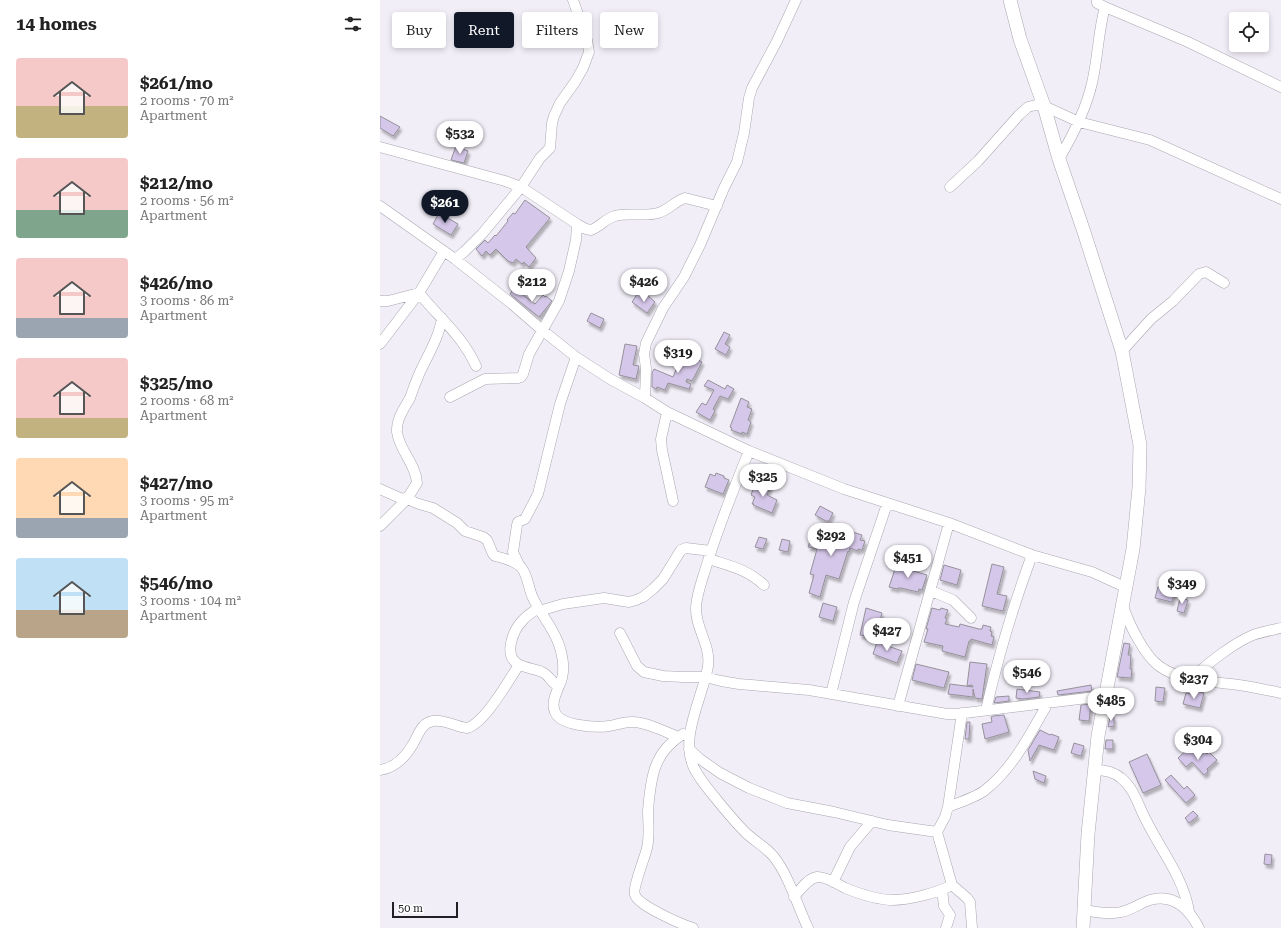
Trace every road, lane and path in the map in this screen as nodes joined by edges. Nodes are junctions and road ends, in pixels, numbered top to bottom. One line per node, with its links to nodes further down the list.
1 (573, 0): 11 (street)
2 (796, 0): 15 (street)
3 (1010, 0): 7 (street)
4 (1098, 0): 5 (street)
5 (1105, 7): 6 (street); 8 (street)
6 (1281, 87)
7 (1044, 106): 8 (street); 10 (street); 12 (street)
8 (1079, 122): 10 (street); 13 (street)
9 (380, 147): 11 (street)
10 (1060, 159): 25 (street)
11 (521, 187): 16 (street); 18 (street)
12 (950, 187)
13 (1281, 199)
14 (380, 206): 17 (street)
15 (717, 206): 16 (street); 29 (street)
16 (577, 224): 23 (street)
17 (444, 251): 18 (street); 20 (street)
18 (455, 259): 23 (street)
19 (1224, 283): 25 (street)
20 (419, 293): 21 (street); 22 (street); 24 (street)
21 (380, 301)
22 (442, 318): 27 (street); 33 (street)
23 (542, 330): 26 (street); 28 (street)
24 (380, 344)
25 (1122, 351): 42 (street)
26 (576, 357): 29 (street); 40 (street)
27 (476, 366)
28 (450, 397)
29 (645, 398): 30 (street)
30 (667, 412): 31 (street); 34 (street)
31 (749, 451): 35 (street); 39 (street)
32 (380, 489): 33 (street)
33 (407, 499): 37 (street); 40 (street)
34 (673, 501)
35 (887, 504): 36 (street); 54 (street)
36 (949, 523): 38 (street); 43 (street)
37 (380, 526)
38 (1032, 554): 42 (street); 58 (street)
39 (710, 555): 41 (street); 45 (street); 50 (street)
40 (519, 565): 45 (street)
41 (764, 585)
42 (1125, 587): 44 (street)
43 (930, 590): 46 (street); 57 (street)
44 (1123, 606): 51 (street); 55 (street)
45 (539, 610): 49 (street); 52 (street)
46 (971, 618)
47 (1281, 628): 51 (street)
48 (620, 633): 50 (street)
49 (519, 665): 52 (street); 63 (street)
50 (705, 677): 54 (street); 60 (street)
51 (1192, 679): 53 (street)
52 (559, 686): 61 (street)
53 (1281, 693)
54 (831, 694): 57 (street)
55 (1104, 696): 56 (street); 64 (street)
56 (1048, 703): 58 (street); 65 (street)
57 (898, 706): 59 (street)
58 (986, 710): 59 (street)
59 (962, 713): 65 (street)
60 (692, 724): 61 (street); 62 (street)
61 (678, 737): 74 (street)
62 (689, 749): 66 (street); 71 (street)
63 (380, 770)
64 (1095, 770): 72 (street); 73 (street)
65 (948, 807): 67 (street)
66 (872, 821): 67 (street); 68 (street)
67 (937, 832): 69 (street)
68 (833, 882): 70 (street); 71 (street)
69 (952, 885): 70 (street); 77 (street)
70 (942, 890): 76 (street)
71 (794, 897): 75 (street)
72 (1084, 910): 73 (street); 78 (street)
73 (1189, 911): 79 (street)
74 (693, 928)
75 (808, 928)
76 (946, 928)
77 (972, 928)
78 (1083, 928)
79 (1200, 928)

